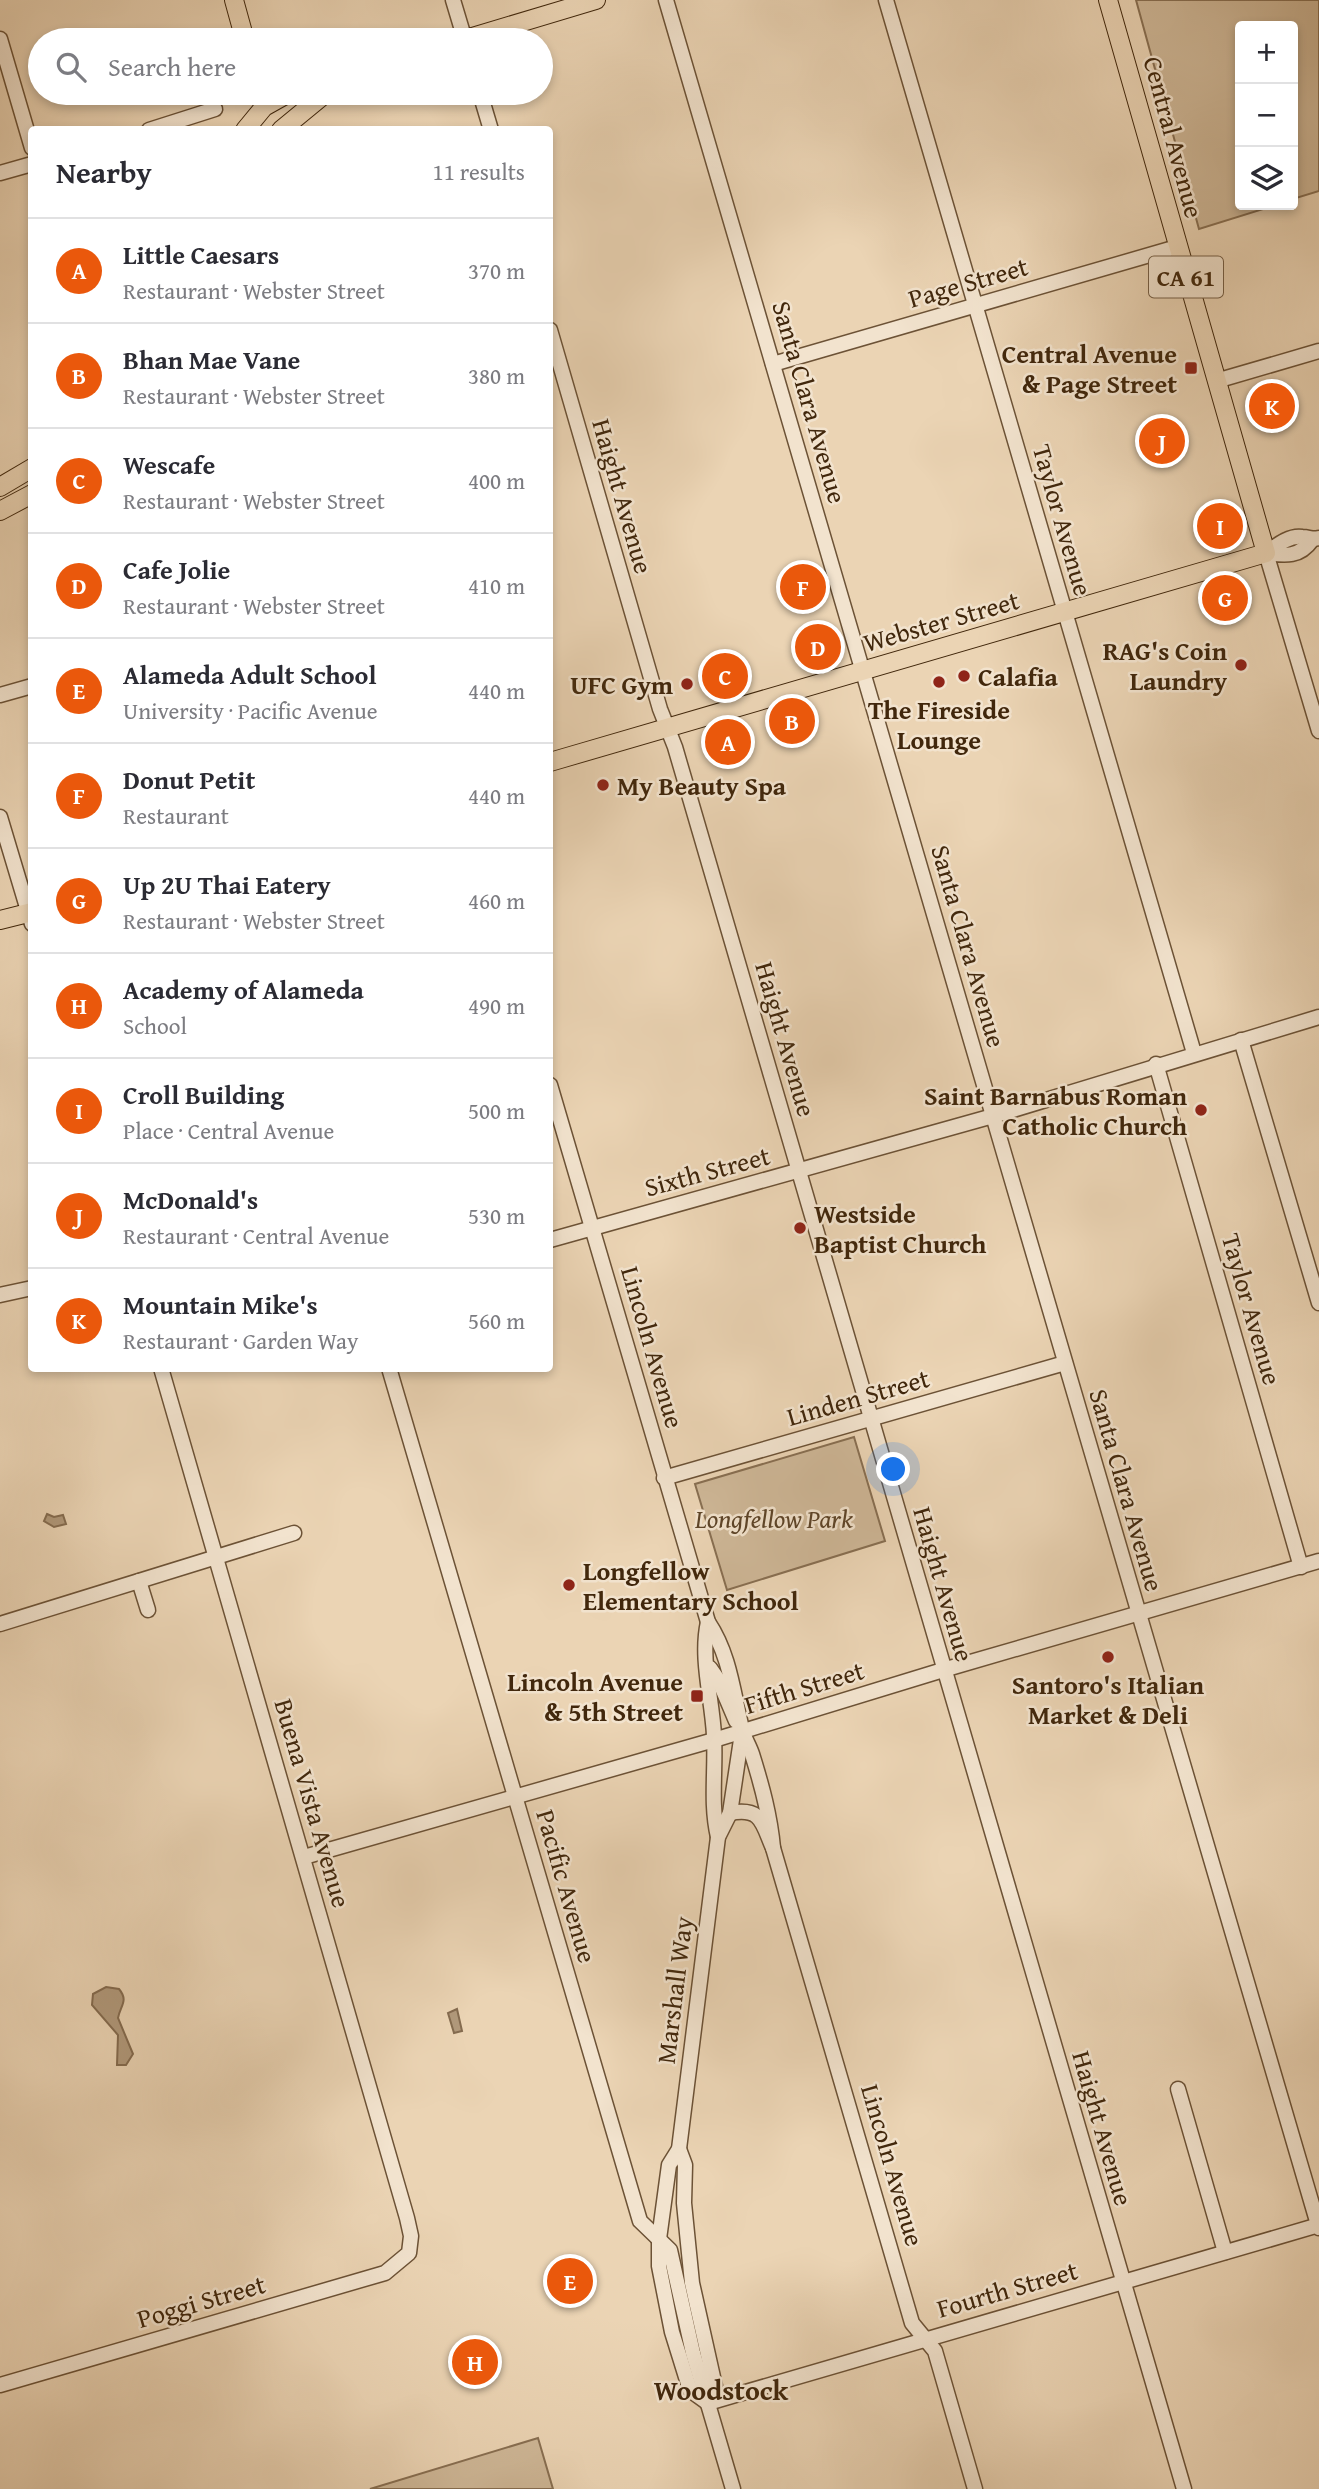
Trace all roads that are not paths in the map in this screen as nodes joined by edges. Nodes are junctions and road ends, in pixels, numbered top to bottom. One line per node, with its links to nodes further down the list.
1 (234, 0): 7 (main road)
2 (453, 0): 8 (street)
3 (596, 0): 9 (main road)
4 (666, 0): 28 (street, Santa Clara Avenue)
5 (886, 0): 25 (street, Taylor Avenue)
6 (1108, 0): 24 (main road, Central Avenue / CA 61)
7 (242, 28)
8 (461, 28)
9 (504, 28)
10 (0, 39): 21 (street)
11 (259, 105): 17 (main road)
12 (264, 105): 18 (main road)
13 (311, 105): 19 (main road)
14 (484, 105): 20 (street)
15 (215, 109): 16 (street)
16 (162, 126)
17 (248, 126)
18 (270, 126)
19 (286, 126)
20 (490, 126)
21 (28, 134)
22 (28, 165): 23 (street)
23 (0, 173)
24 (1177, 247): 25 (street, Page Street); 29 (main road, Central Avenue / CA 61)
25 (975, 305): 28 (street, Page Street); 36 (street, Taylor Avenue)
26 (553, 340): 40 (street, Haight Avenue)
27 (1319, 351): 29 (street)
28 (773, 364): 37 (street, Santa Clara Avenue)
29 (1216, 381): 35 (main road, Central Avenue / CA 61)
30 (28, 470): 31 (main road)
31 (0, 487)
32 (28, 496): 33 (main road)
33 (0, 511)
34 (1316, 539): 35 (street, Webster Street)
35 (1266, 553): 36 (main road, Webster Street); 41 (street, Central Avenue)
36 (1064, 612): 37 (main road, Webster Street); 49 (street, Taylor Avenue)
37 (863, 670): 40 (main road, Webster Street); 52 (street, Santa Clara Avenue)
38 (28, 687): 39 (street)
39 (0, 695)
40 (668, 728): 42 (main road, Webster Street); 53 (street, Haight Avenue)
41 (1319, 731)
42 (553, 761)
43 (0, 817): 44 (street)
44 (28, 909)
45 (28, 916): 46 (main road)
46 (0, 920)
47 (1319, 1017): 48 (street, Sixth Street)
48 (1241, 1040): 49 (street, Sixth Street); 58 (street)
49 (1194, 1053): 50 (street, Sixth Street)
50 (1156, 1064): 52 (street, Sixth Street); 67 (street, Taylor Avenue)
51 (553, 1095): 54 (street, Lincoln Avenue)
52 (993, 1116): 53 (street, Sixth Street); 59 (street, Santa Clara Avenue)
53 (799, 1171): 54 (street, Sixth Street); 62 (street, Haight Avenue)
54 (591, 1228): 55 (street, Sixth Street); 63 (street, Lincoln Avenue)
55 (553, 1239)
56 (28, 1288): 57 (street)
57 (0, 1295)
58 (1319, 1303)
59 (1065, 1363): 62 (street, Linden Street); 70 (street, Santa Clara Avenue)
60 (162, 1372): 65 (street, Buena Vista Avenue)
61 (390, 1372): 77 (street, Pacific Avenue)
62 (870, 1419): 63 (street, Linden Street); 74 (street, Haight Avenue)
63 (664, 1478): 71 (street, Lincoln Avenue)
64 (294, 1534): 65 (street)
65 (215, 1556): 68 (street); 81 (street, Buena Vista Avenue)
66 (1319, 1562): 67 (street, Fifth Street)
67 (1301, 1567): 70 (street, Fifth Street)
68 (139, 1581): 69 (street); 72 (street)
69 (148, 1610)
70 (1138, 1614): 74 (street, Fifth Street); 84 (street, Santa Clara Avenue)
71 (708, 1622): 73 (street, Lincoln Avenue); 75 (street, Lincoln Avenue)
72 (0, 1624)
73 (707, 1665): 75 (street); 76 (street, Lincoln Avenue)
74 (943, 1670): 75 (street, Fifth Street); 88 (street, Haight Avenue)
75 (742, 1732): 76 (street, Fifth Street); 78 (street, Marshall Way); 80 (street, Lincoln Avenue)
76 (714, 1740): 77 (street, Fifth Street); 79 (street, Marshall Way)
77 (515, 1796): 81 (street, Fifth Street); 85 (street, Pacific Avenue)
78 (730, 1813): 79 (street, Marshall Way); 80 (street, Lincoln Avenue)
79 (718, 1837): 83 (street, Marshall Way)
80 (773, 1848): 89 (street, Lincoln Avenue)
81 (304, 1857): 87 (street, Buena Vista Avenue)
82 (1178, 2089): 86 (street)
83 (679, 2149): 85 (street, Marshall Way); 91 (street, Marshall Way)
84 (1319, 2226): 86 (street, Fourth Street)
85 (659, 2239): 91 (street, Pacific Avenue)
86 (1225, 2252): 88 (street, Fourth Street)
87 (409, 2253): 90 (street, Poggi Street)
88 (1122, 2282): 89 (street, Fourth Street); 94 (street, Haight Avenue)
89 (923, 2339): 91 (street, Fourth Street); 93 (street, Lincoln Avenue)
90 (0, 2385)
91 (708, 2403): 92 (street)
92 (733, 2489)
93 (975, 2489)
94 (1184, 2489)

